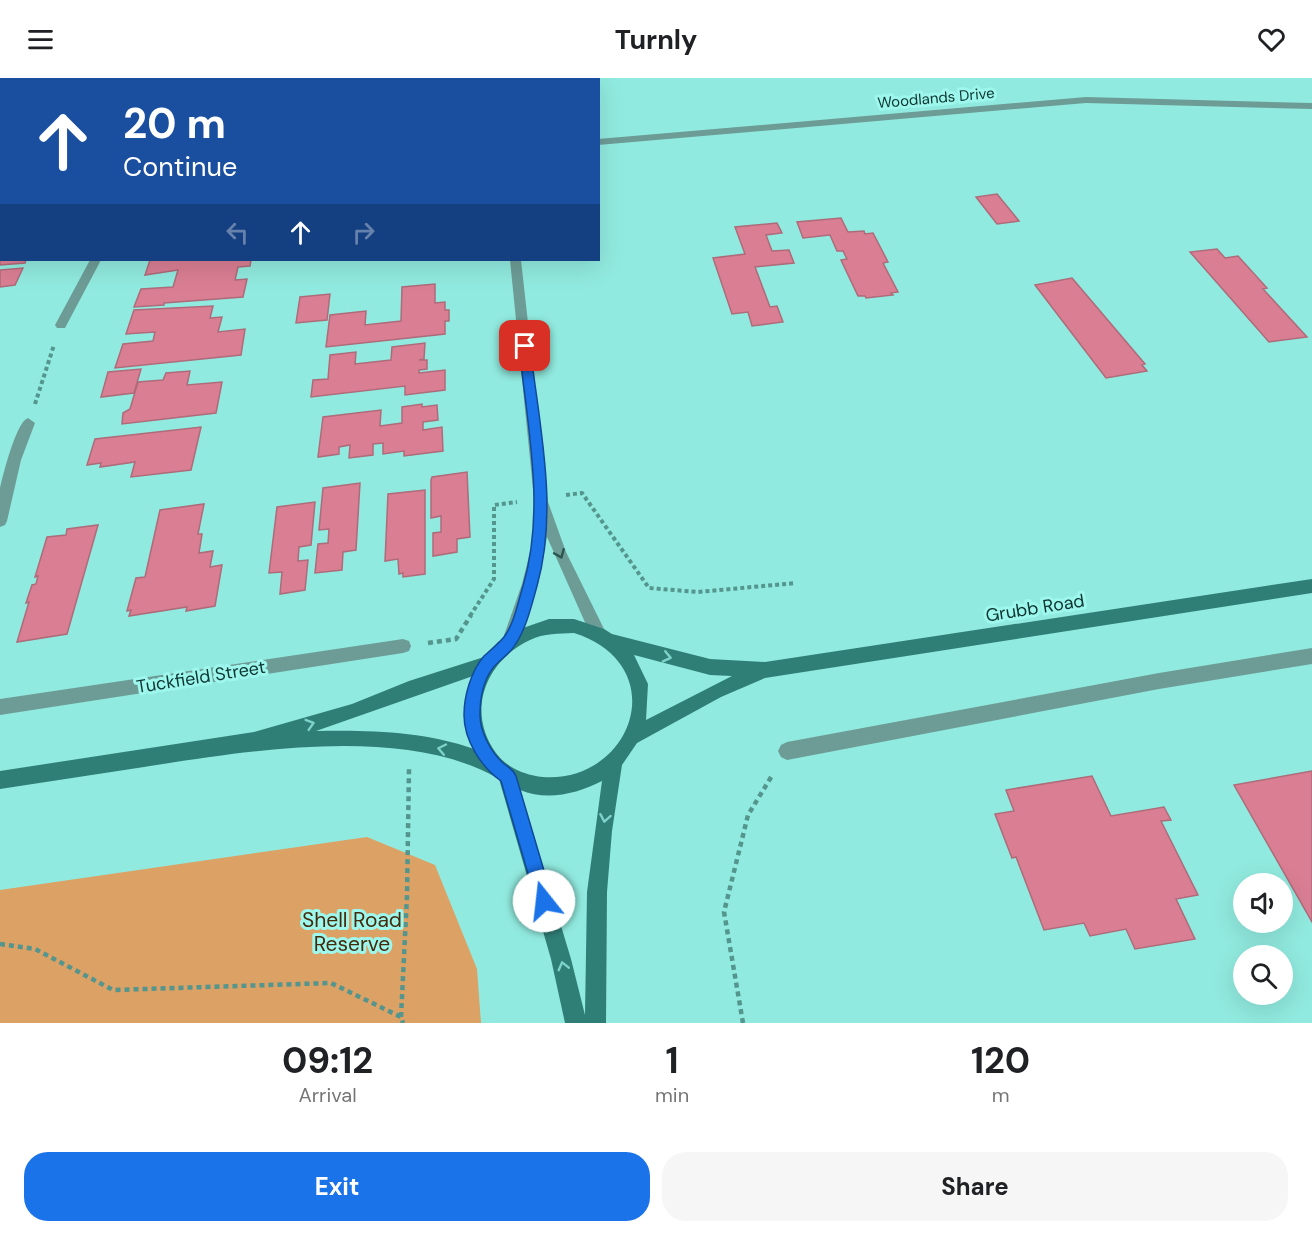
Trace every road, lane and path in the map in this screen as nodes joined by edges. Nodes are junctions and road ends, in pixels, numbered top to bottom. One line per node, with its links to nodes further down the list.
1 (1312, 106): 2 (street, Woodlands Drive)
2 (600, 142)
3 (94, 261): 5 (street)
4 (515, 261): 7 (street)
5 (61, 325): 6 (path)
6 (28, 423): 8 (street)
7 (541, 499): 10 (street, one-way to 10); 11 (street)
8 (0, 521)
9 (1312, 586): 15 (main road, Grubb Road)
10 (605, 636): 11 (main road); 15 (main road, Grubb Road, one-way to 15); 17 (main road)
11 (510, 641): 14 (main road)
12 (403, 646): 16 (street, Tuckfield Street)
13 (1312, 656): 20 (street)
14 (488, 664): 18 (main road, one-way to 14); 22 (main road)
15 (765, 670): 17 (main road, Grubb Road)
16 (0, 708)
17 (633, 736): 21 (main road)
18 (254, 741): 19 (main road); 23 (main road)
19 (409, 742): 22 (main road, one-way to 19); 25 (path)
20 (787, 751): 28 (path)
21 (614, 761): 22 (main road); 27 (main road, one-way to 27)
22 (502, 772): 26 (main road, one-way to 22)
23 (0, 780)
24 (0, 944): 25 (path)
25 (402, 1020)
26 (576, 1023)
27 (595, 1023)
28 (743, 1023)

